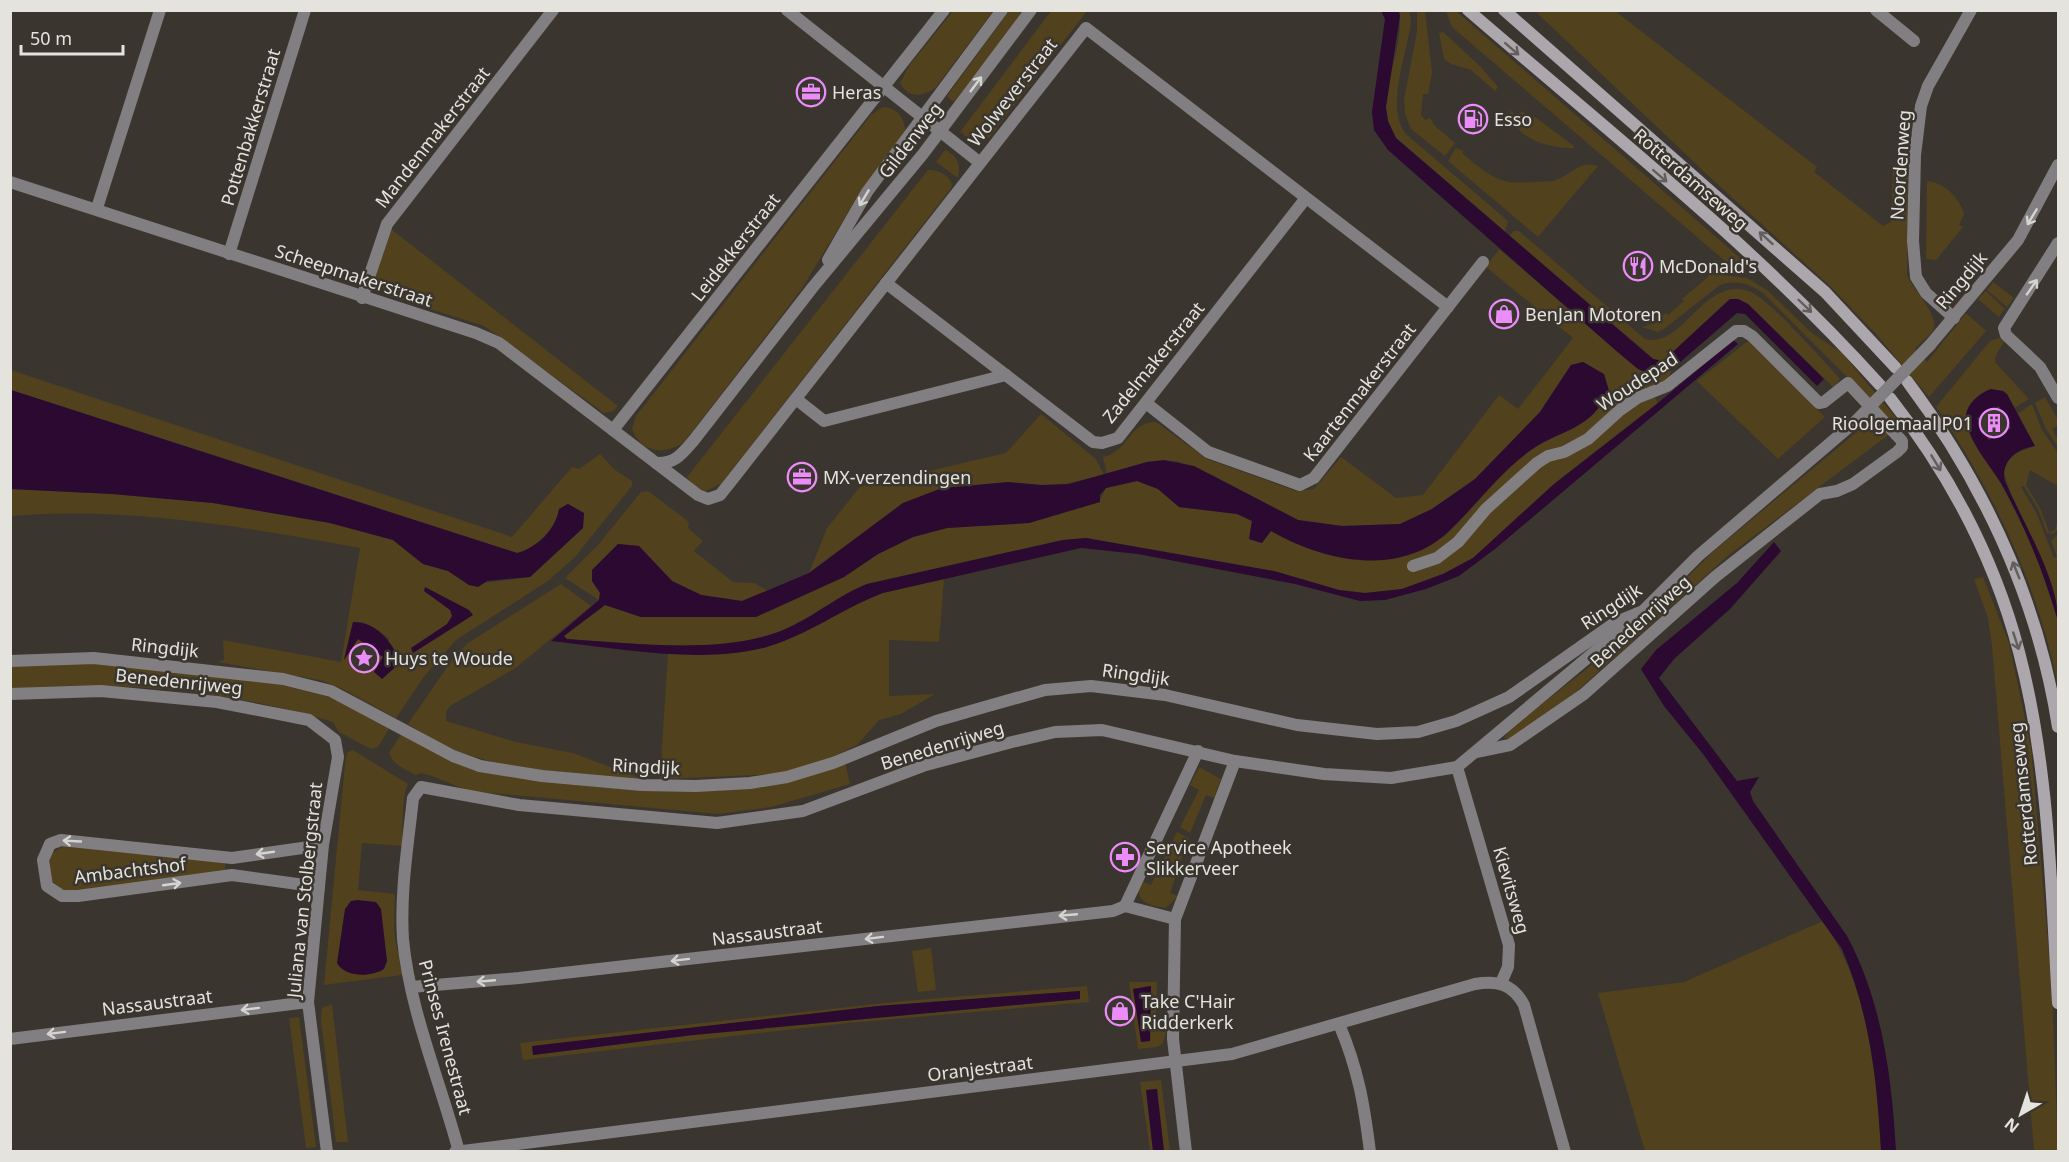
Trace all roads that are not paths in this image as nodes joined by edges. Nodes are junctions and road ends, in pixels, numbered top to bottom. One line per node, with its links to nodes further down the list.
1 (160, 10): 20 (street)
2 (305, 10): 22 (street, Pottenbakkerstraat)
3 (553, 10): 26 (street, Mandenmakerstraat)
4 (787, 10): 13 (street)
5 (944, 10): 13 (street, Leidekkerstraat)
6 (1002, 10): 14 (street, Gildenweg)
7 (1031, 10): 15 (street, Gildenweg, one-way to 7)
8 (1468, 10): 33 (main road, Rotterdamseweg, one-way to 33)
9 (1504, 10): 29 (main road, Rotterdamseweg, one-way to 9)
10 (1876, 10): 12 (street)
11 (1971, 10): 28 (street, Noordenweg)
12 (1914, 41)
13 (885, 87): 14 (street); 38 (street, Leidekkerstraat)
14 (924, 117): 15 (street); 25 (street, Gildenweg, one-way to 25)
15 (941, 131): 16 (street); 25 (street, Gildenweg)
16 (980, 162): 19 (street, Wolweverstraat); 24 (street, Wolweverstraat)
17 (2058, 165): 28 (street, Ringdijk, one-way to 28)
18 (10, 182): 20 (street, Scheepmakerstraat)
19 (1306, 198): 27 (street, Wolweverstraat); 37 (street, Zadelmakerstraat)
20 (97, 208): 22 (street, Scheepmakerstraat)
21 (2058, 243): 35 (street, one-way to 21)
22 (230, 254): 26 (street, Scheepmakerstraat)
23 (1483, 262): 27 (street, Kaartenmakerstraat)
24 (886, 283): 30 (street, Zadelmakerstraat); 36 (street, Wolweverstraat)
25 (813, 287): 39 (street, Gildenweg)
26 (362, 298): 38 (street, Scheepmakerstraat)
27 (1448, 307): 37 (street, Kaartenmakerstraat)
28 (1954, 318): 41 (street, Ringdijk, bridge)
29 (1896, 368)
30 (1006, 375): 36 (street); 37 (street, Zadelmakerstraat)
31 (1907, 381): 44 (main road, one-way to 31)
32 (1848, 383): 40 (street, Woudepad); 47 (street, Benedenrijweg)
33 (1880, 385)
34 (1890, 398): 60 (main road, Rotterdamseweg, one-way to 60)
35 (2058, 398)
36 (796, 399): 39 (street, Wolweverstraat)
37 (1146, 403)
38 (613, 430): 39 (street, Scheepmakerstraat)
39 (656, 463)
40 (1413, 566)
41 (1643, 611): 42 (street, Ringdijk); 47 (street, Benedenrijweg)
42 (10, 661)
43 (10, 694): 45 (street, Benedenrijweg)
44 (2058, 727)
45 (335, 740): 51 (street, Juliana van Stolbergstraat)
46 (1198, 751): 48 (street, Benedenrijweg); 50 (street, Benedenrijweg); 55 (street)
47 (1472, 753): 49 (street, Benedenrijweg)
48 (1235, 761): 49 (street, Benedenrijweg); 56 (street)
49 (1457, 767): 57 (street, Kievitsweg)
50 (418, 789): 58 (street, Prinses Irenestraat)
51 (323, 845): 52 (street, Ambachtshof, one-way to 52); 54 (street, Juliana van Stolbergstraat)
52 (232, 858): 53 (street); 53 (street, Ambachtshof, one-way to 53)
53 (231, 875): 54 (street, Ambachtshof)
54 (319, 887): 59 (street, Juliana van Stolbergstraat)
55 (1125, 906): 56 (street); 58 (street, Nassaustraat, one-way to 58)
56 (1175, 919): 63 (street)
57 (1501, 983): 61 (street, Oranjestraat); 68 (street)
58 (411, 987): 64 (street, Prinses Irenestraat)
59 (308, 1002): 62 (street, Nassaustraat, one-way to 62); 65 (street, Juliana van Stolbergstraat)
60 (2058, 1003)
61 (1340, 1024): 63 (street, Oranjestraat); 67 (street)
62 (10, 1039)
63 (1176, 1062): 64 (street, Oranjestraat); 66 (street)
64 (458, 1151)
65 (327, 1152)
66 (1186, 1152)
67 (1370, 1152)
68 (1565, 1152)

